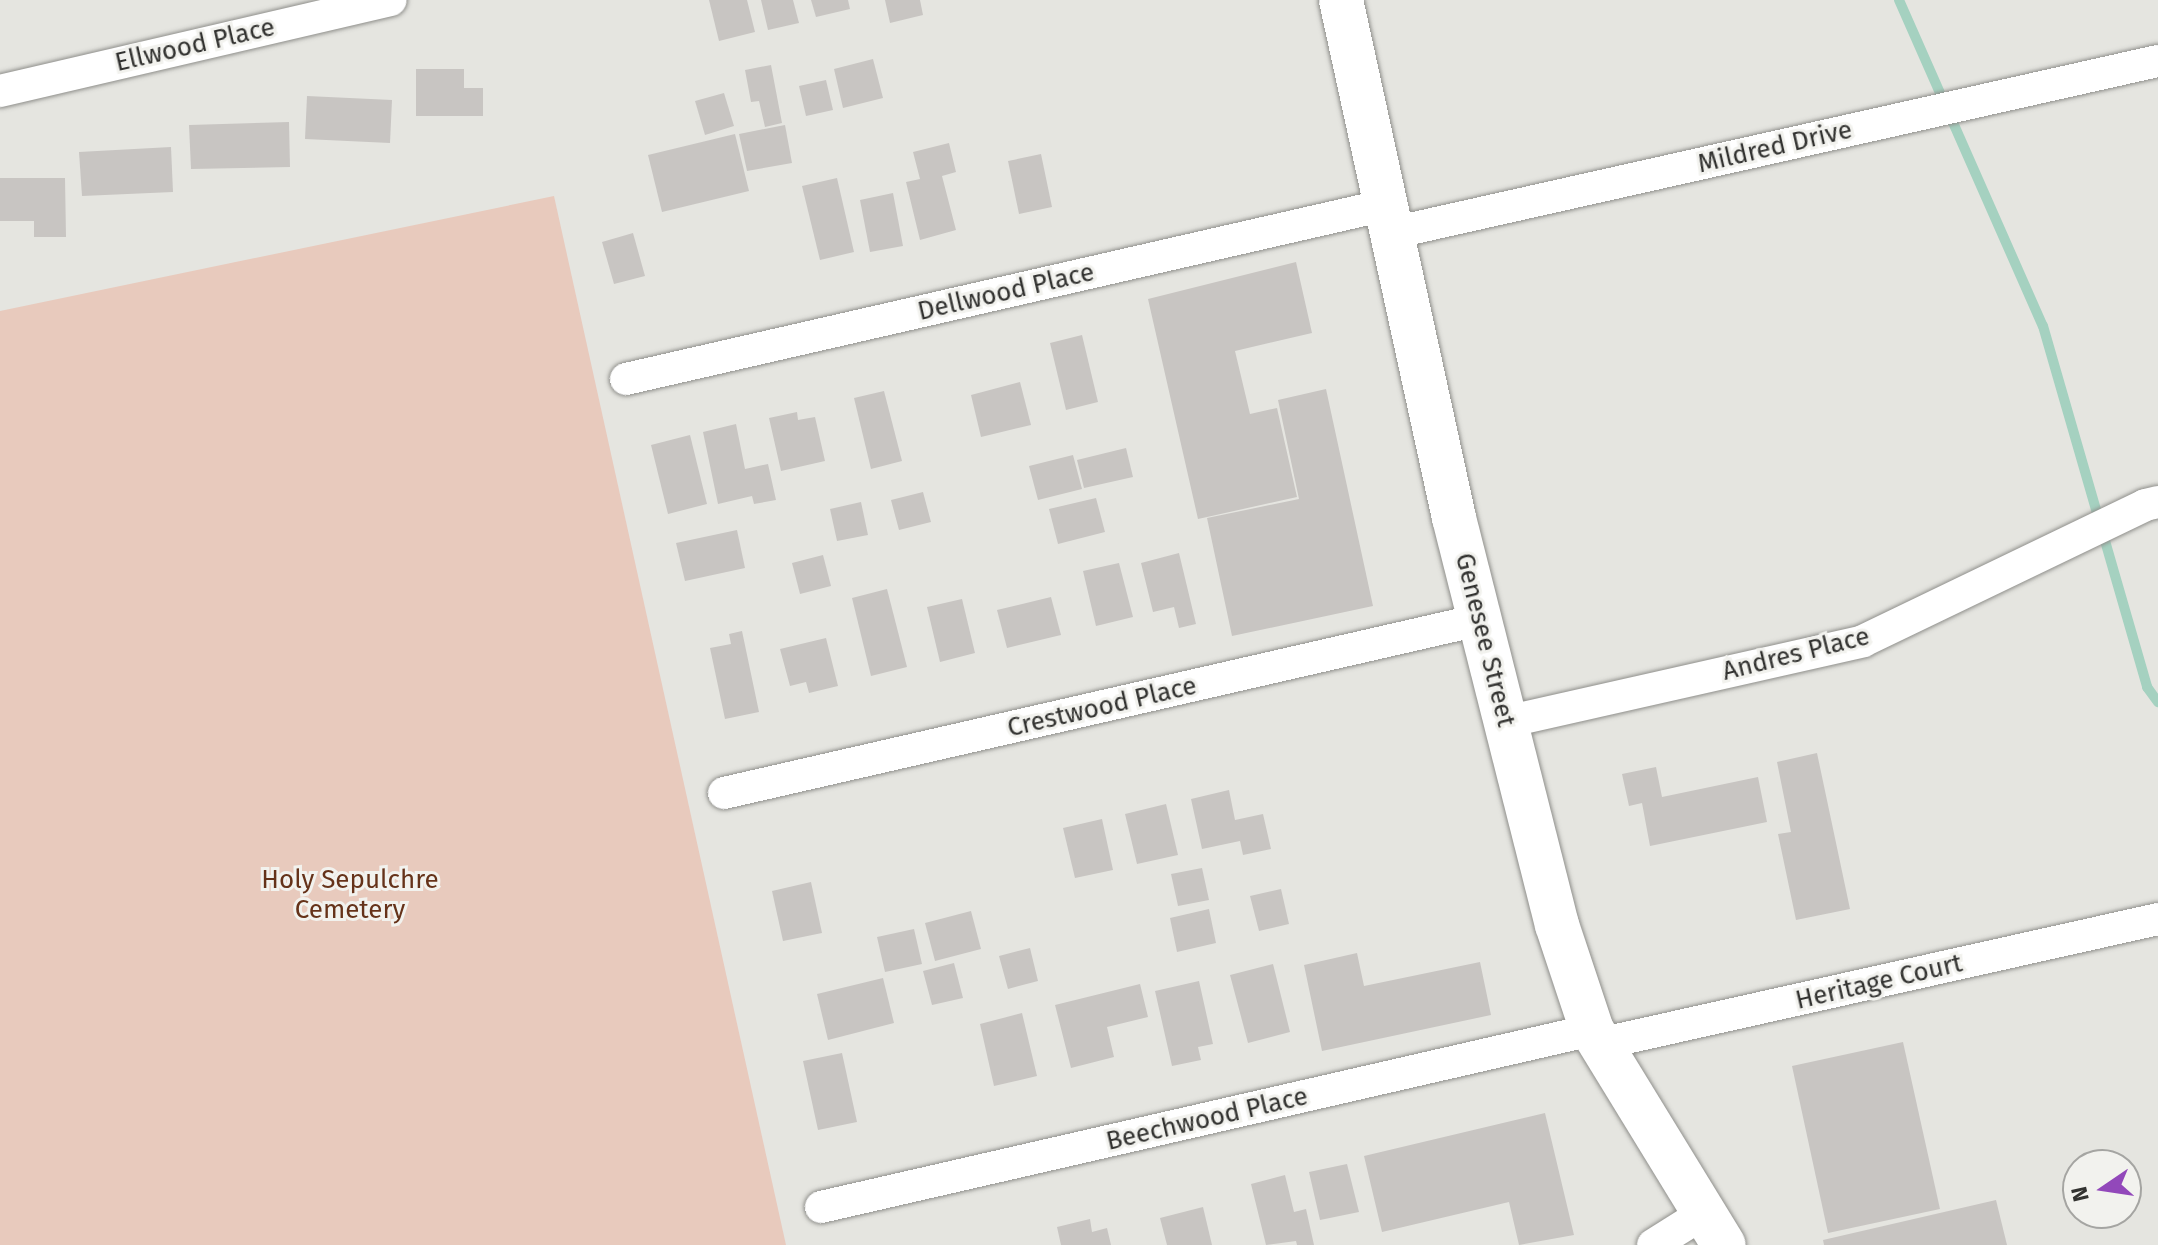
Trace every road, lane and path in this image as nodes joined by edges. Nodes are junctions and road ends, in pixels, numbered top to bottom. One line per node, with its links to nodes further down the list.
1 (391, 0): 4 (street, Ellwood Place)
2 (1341, 0): 5 (main road, Genesee Street)
3 (2158, 61): 5 (street, Mildred Drive)
4 (0, 91)
5 (1389, 219): 6 (street, Dellwood Place); 8 (main road, Genesee Street)
6 (626, 379)
7 (2158, 502): 9 (street, Andres Place)
8 (1479, 620): 9 (main road, Genesee Street); 10 (street, Crestwood Place)
9 (1505, 722): 12 (main road, Genesee Street)
10 (724, 793)
11 (2158, 919): 12 (street, Heritage Court)
12 (1596, 1037): 13 (street, Beechwood Place); 14 (main road, Genesee Street)
13 (821, 1207)
14 (1714, 1229): 15 (street)
15 (1653, 1245)

